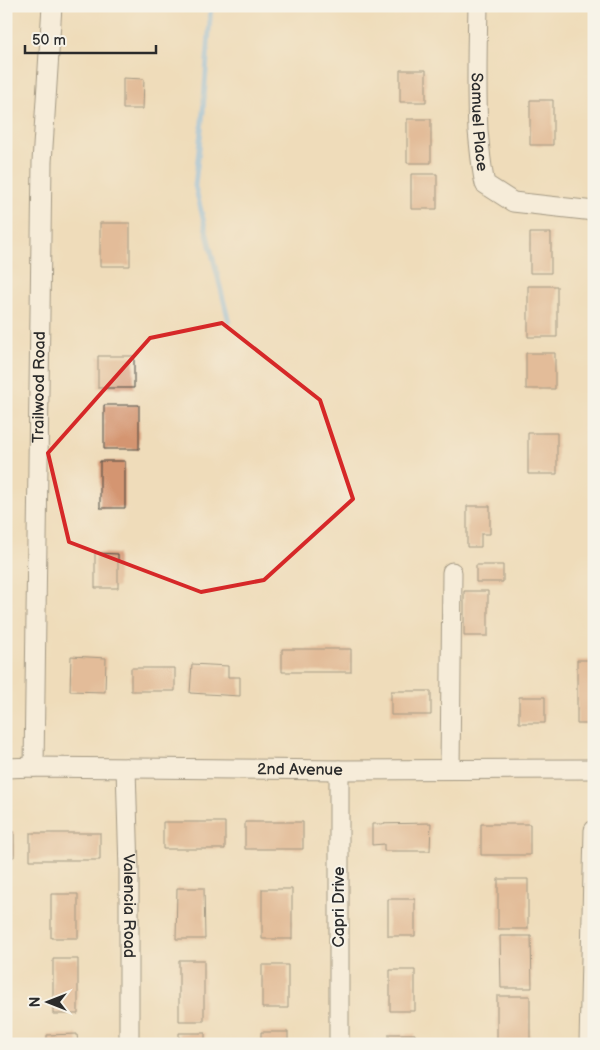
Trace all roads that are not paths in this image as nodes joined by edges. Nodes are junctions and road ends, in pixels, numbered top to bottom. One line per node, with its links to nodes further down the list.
1 (52, 6): 5 (street, Trailwood Road)
2 (478, 6): 3 (street, Samuel Place)
3 (594, 211)
4 (452, 572): 9 (street)
5 (34, 767): 6 (street, 2nd Avenue); 7 (street, 2nd Avenue)
6 (6, 768)
7 (126, 768): 10 (street, 2nd Avenue); 12 (street, Valencia Road)
8 (594, 768): 9 (street, 2nd Avenue)
9 (450, 769): 10 (street, 2nd Avenue)
10 (338, 770): 13 (street, Capri Drive)
11 (594, 830): 14 (street)
12 (129, 1044)
13 (339, 1044)
14 (589, 1044)

